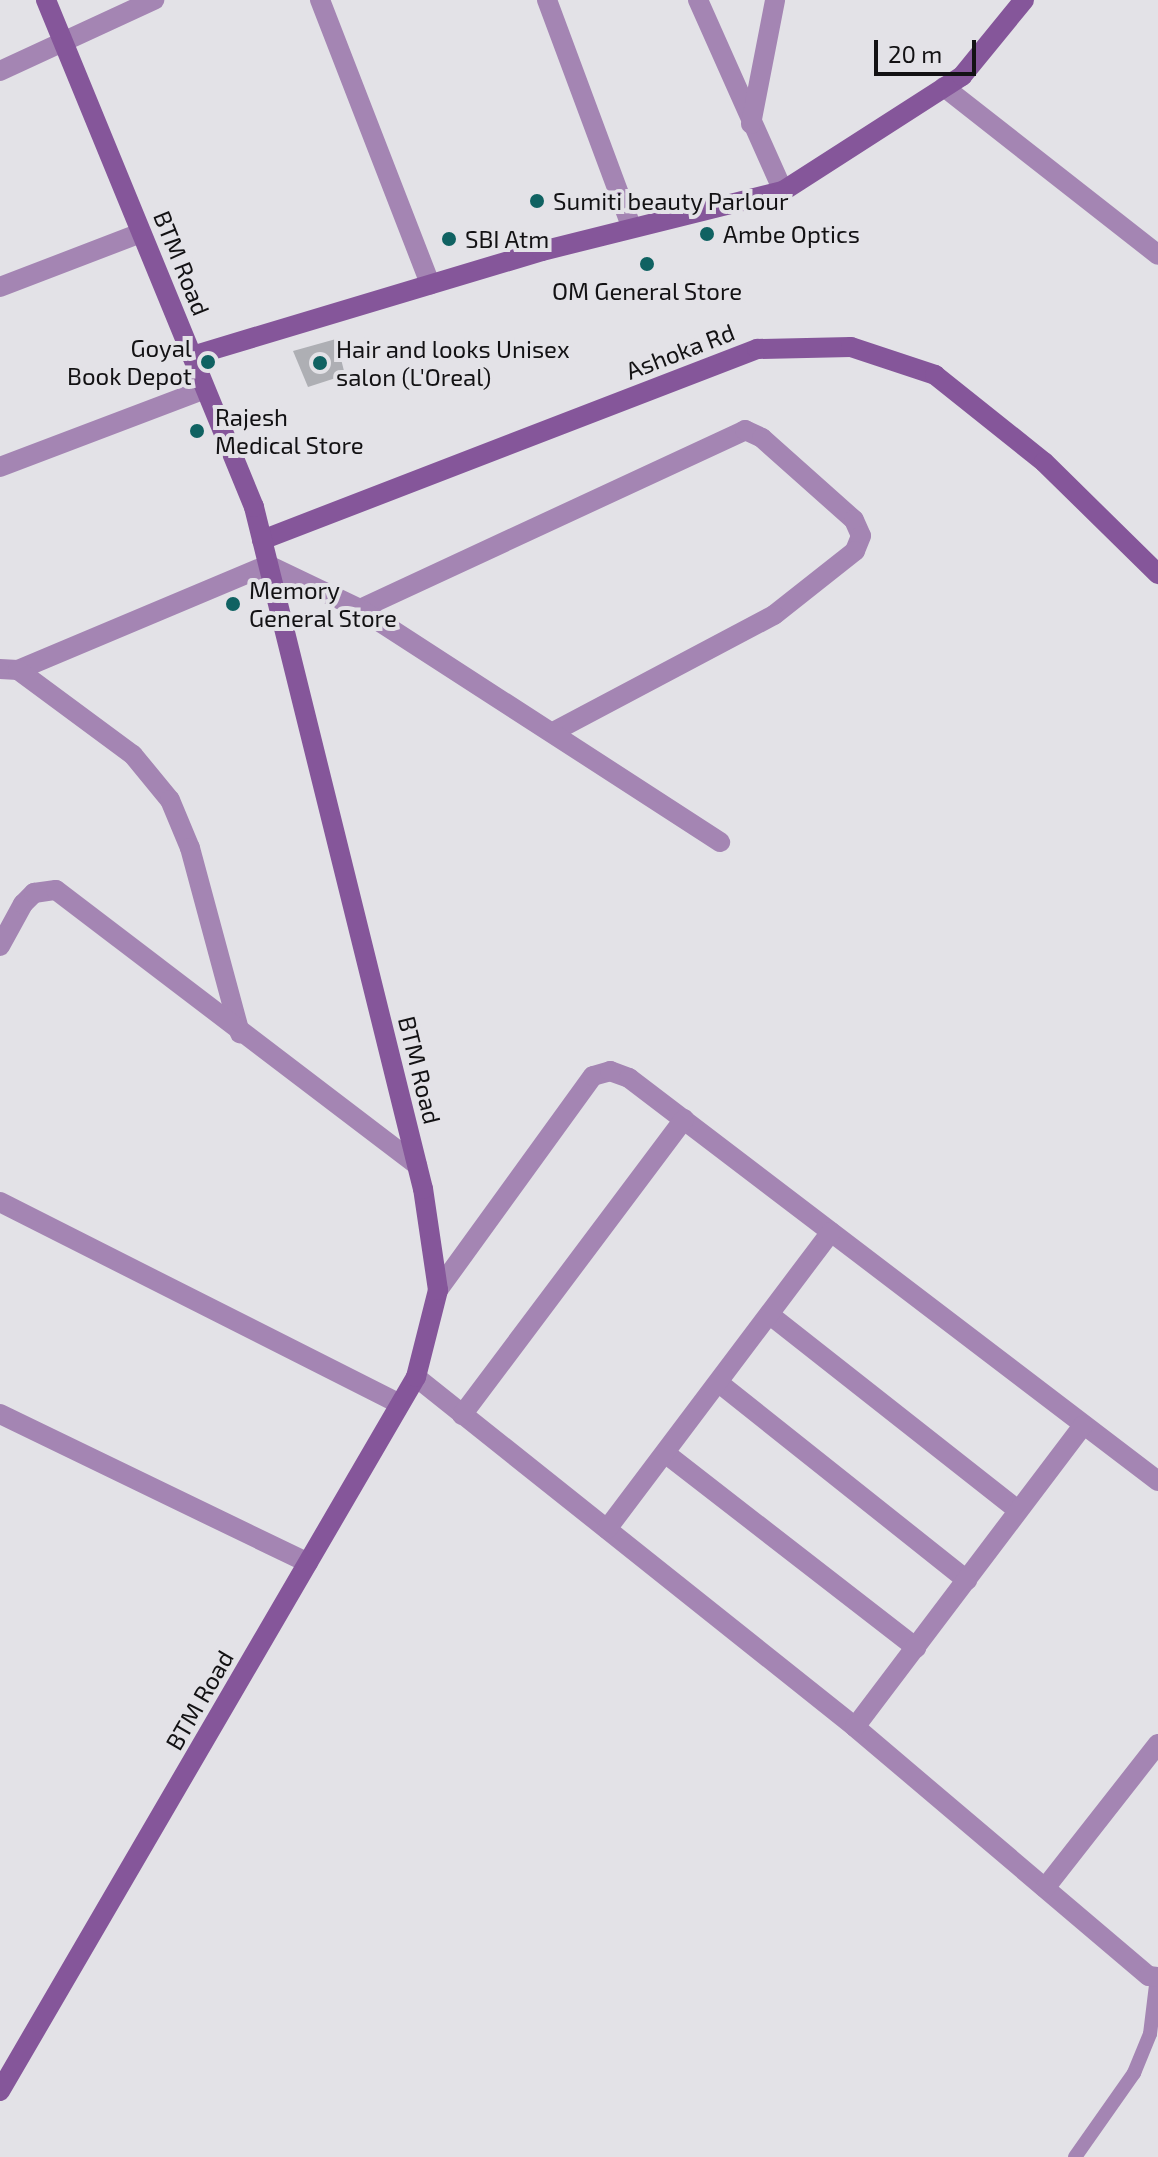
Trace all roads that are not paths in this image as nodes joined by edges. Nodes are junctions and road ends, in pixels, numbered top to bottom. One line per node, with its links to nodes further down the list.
1 (46, 0): 8 (street, BTM Road)
2 (154, 0): 8 (street)
3 (320, 0): 16 (street)
4 (547, 0): 13 (street)
5 (698, 0): 11 (street)
6 (775, 0): 11 (street)
7 (1024, 0): 10 (street)
8 (63, 41): 9 (street); 14 (street, BTM Road)
9 (0, 71)
10 (944, 87): 12 (street); 15 (street)
11 (751, 124): 12 (street)
12 (783, 191): 13 (street)
13 (631, 226): 16 (street)
14 (141, 233): 17 (street); 18 (street, BTM Road)
15 (1158, 255)
16 (430, 284): 18 (street)
17 (0, 287)
18 (192, 356): 19 (street, BTM Road)
19 (205, 389): 20 (street); 21 (street, BTM Road)
20 (0, 467)
21 (262, 540): 22 (street, BTM Road); 23 (street, Ashoka Rd)
22 (268, 565): 24 (street); 25 (street); 31 (street, BTM Road)
23 (1158, 574)
24 (360, 609): 26 (street); 26 (street)
25 (9, 670): 29 (street)
26 (553, 732): 27 (street)
27 (720, 842)
28 (0, 946): 29 (street)
29 (240, 1033): 31 (street)
30 (684, 1119): 33 (street); 34 (street); 40 (street)
31 (417, 1165): 34 (street, BTM Road)
32 (0, 1202): 38 (street)
33 (831, 1232): 35 (street); 41 (street)
34 (438, 1290): 36 (street, BTM Road)
35 (770, 1315): 37 (street); 44 (street)
36 (416, 1377): 38 (street, BTM Road); 40 (street)
37 (719, 1383): 42 (street); 47 (street)
38 (400, 1404): 46 (street, BTM Road)
39 (0, 1414): 46 (street)
40 (462, 1415): 45 (street)
41 (1083, 1426): 43 (street); 44 (street)
42 (665, 1453): 45 (street); 48 (street)
43 (1158, 1481)
44 (1018, 1510): 47 (street)
45 (607, 1529): 49 (street)
46 (308, 1563): 53 (street, BTM Road)
47 (967, 1580): 48 (street)
48 (916, 1648): 49 (street)
49 (855, 1727): 51 (street)
50 (1158, 1744): 51 (street)
51 (1045, 1888): 52 (street)
52 (1158, 1977): 54 (lane)
53 (0, 2091)
54 (1075, 2157)

